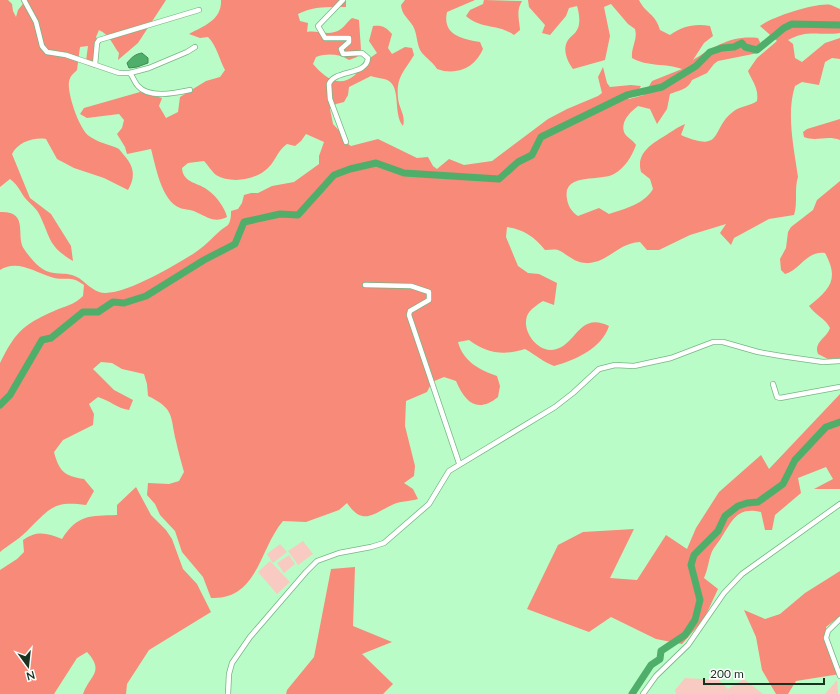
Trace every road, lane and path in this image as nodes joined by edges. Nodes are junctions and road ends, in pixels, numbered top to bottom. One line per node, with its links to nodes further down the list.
1 (24, 0): 5 (street)
2 (343, 0): 8 (street)
3 (199, 10): 5 (street)
4 (195, 47): 6 (street)
5 (95, 65): 6 (street)
6 (130, 73): 7 (street)
7 (190, 90)
8 (346, 142)
9 (365, 285): 13 (street)
10 (840, 361): 13 (street)
11 (773, 384): 12 (street)
12 (840, 387)
13 (459, 463): 17 (street)
14 (840, 504): 18 (street)
15 (840, 619): 16 (street)
16 (840, 676)
17 (228, 694)
18 (643, 694)

